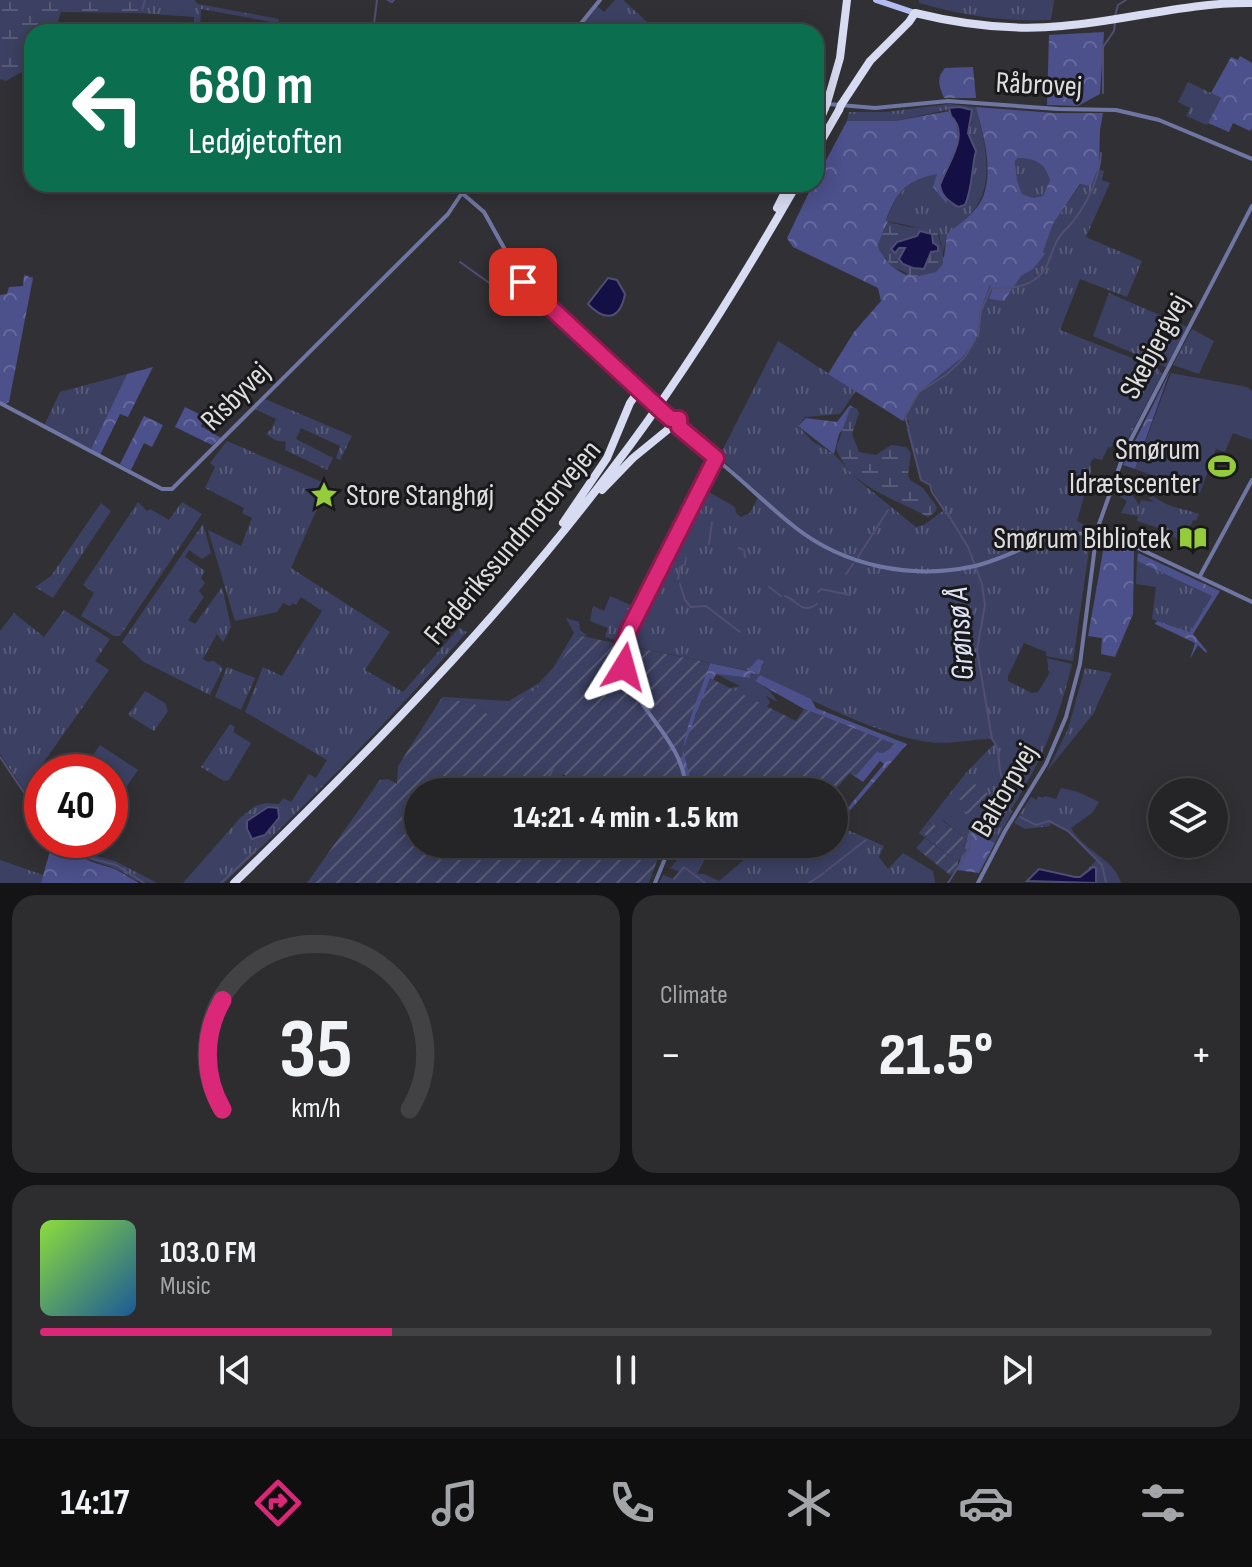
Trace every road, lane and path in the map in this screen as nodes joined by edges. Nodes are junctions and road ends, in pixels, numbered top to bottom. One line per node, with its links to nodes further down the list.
1 (600, 0): 6 (street)
2 (847, 0): 8 (highway)
3 (876, 0): 5 (main road)
4 (1252, 3): 5 (highway)
5 (915, 13): 9 (highway)
6 (580, 24)
7 (824, 104): 10 (street, Råbrovej)
8 (824, 111)
9 (824, 136)
10 (1252, 159)
11 (785, 192): 21 (highway, Frederikssundmotorvejen)
12 (792, 192): 21 (highway, Frederikssundmotorvejen)
13 (463, 194): 15 (street); 16 (street, Risbyvej)
14 (1252, 206): 20 (street, Skebjergvej)
15 (640, 389): 17 (street, bridge); 21 (highway)
16 (0, 403)
17 (673, 424): 18 (street); 21 (highway)
18 (714, 459): 20 (street); 25 (street)
19 (1252, 480): 22 (street)
20 (1099, 533): 22 (street); 24 (street, Skebjergvej)
21 (554, 538): 27 (highway, Frederikssundmotorvejen)
22 (1199, 577): 23 (street)
23 (1252, 602)
24 (1066, 717): 29 (street, Baltorpvej)
25 (684, 778)
26 (665, 858): 28 (street)
27 (232, 883)
28 (655, 883)
29 (978, 883)

